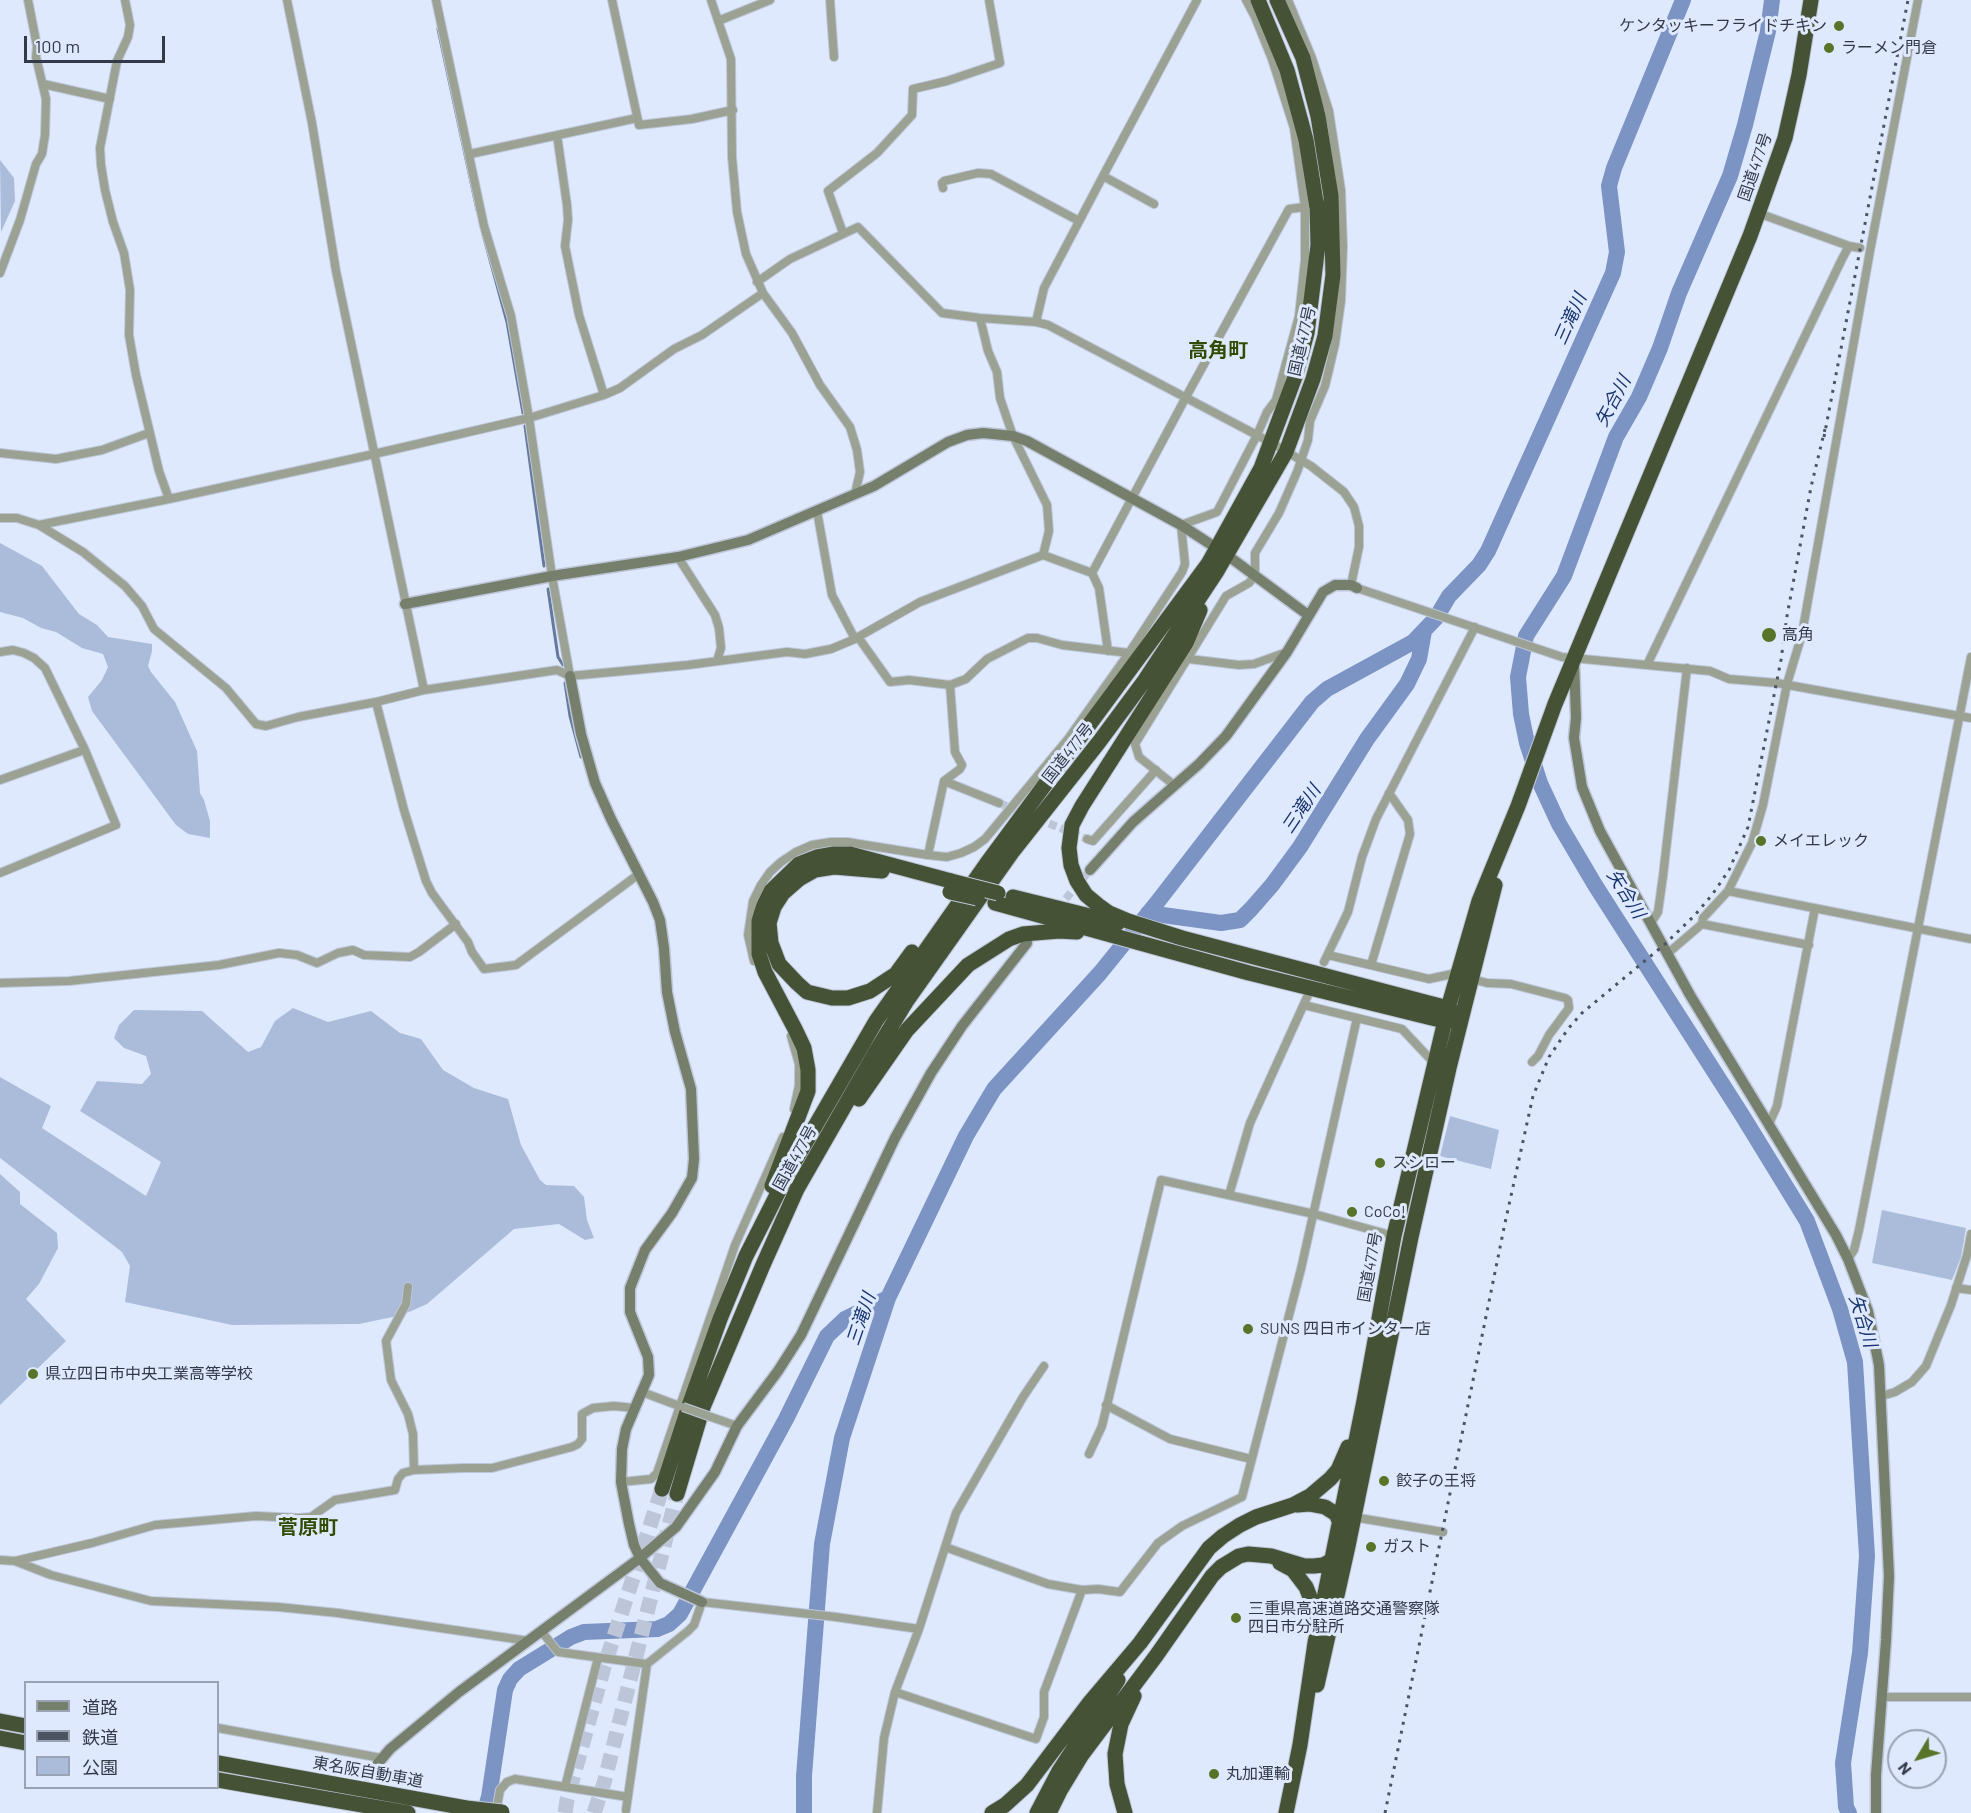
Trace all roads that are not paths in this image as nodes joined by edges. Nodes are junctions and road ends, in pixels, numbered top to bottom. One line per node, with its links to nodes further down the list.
1 (28, 0): 19 (street)
2 (125, 0): 20 (street)
3 (287, 0): 47 (street)
4 (436, 0): 24 (street)
5 (612, 0): 22 (street)
6 (711, 0): 17 (street)
7 (770, 0): 17 (street)
8 (830, 0): 18 (street)
9 (989, 0): 31 (street)
10 (1197, 0): 25 (street)
11 (1246, 0): 28 (street)
12 (1258, 0): 44 (highway, 国道477号)
13 (1277, 0): 45 (highway, 国道477号)
14 (1288, 0): 48 (street)
15 (1811, 0): 29 (highway, 国道477号)
16 (1918, 0): 79 (street)
17 (718, 21): 21 (street)
18 (834, 57)
19 (43, 84): 20 (street); 34 (street)
20 (110, 99): 42 (street)
21 (733, 110): 22 (street); 35 (street)
22 (637, 118): 23 (street)
23 (556, 135): 24 (street); 39 (street)
24 (470, 154): 41 (street)
25 (1103, 176): 27 (street); 30 (street)
26 (943, 188): 30 (street)
27 (1154, 204)
28 (1305, 207): 40 (street); 44 (street)
29 (1758, 213): 32 (street); 73 (highway, 国道477号)
30 (1079, 221): 38 (street)
31 (843, 233): 35 (street); 37 (street)
32 (1849, 246): 33 (street); 76 (street)
33 (1860, 248)
34 (0, 273)
35 (758, 282): 36 (street)
36 (763, 293): 39 (street); 49 (street)
37 (980, 318): 38 (street); 43 (street)
38 (1036, 322): 40 (street)
39 (604, 395): 41 (street)
40 (1186, 397): 44 (street); 50 (street)
41 (529, 418): 47 (street); 62 (street)
42 (149, 433): 46 (street); 51 (street)
43 (1013, 436): 49 (street); 50 (street); 57 (street)
44 (1264, 438): 45 (street); 55 (street); 56 (highway, 国道477号)
45 (1286, 452): 48 (street); 56 (highway, 国道477号)
46 (0, 453)
47 (374, 454): 51 (street); 64 (street)
48 (1301, 461): 61 (street); 63 (street)
49 (855, 494): 52 (street)
50 (1132, 498): 55 (street); 60 (street)
51 (170, 499): 54 (street)
52 (817, 511): 58 (street); 67 (street)
53 (0, 518): 54 (street)
54 (39, 525): 82 (street)
55 (1181, 525): 56 (street); 71 (street)
56 (1222, 552): 59 (highway, 国道477号); 61 (street); 95 (highway, 国道477号)
57 (1043, 555): 60 (street); 67 (street)
58 (678, 557): 62 (street); 75 (street)
59 (1217, 571): 102 (highway); 123 (highway, 国道477号)
60 (1092, 573): 68 (street)
61 (1255, 575): 65 (street); 74 (street)
62 (552, 576): 64 (street); 78 (street)
63 (1354, 587): 65 (street); 66 (street)
64 (405, 604): 81 (street)
65 (1308, 615): 70 (street)
66 (1474, 627): 73 (street); 90 (street)
67 (856, 638): 75 (street); 80 (street)
68 (1108, 651): 71 (street); 80 (street)
69 (0, 652): 85 (street)
70 (1287, 652): 74 (street); 89 (street)
71 (1129, 653): 94 (street)
72 (1971, 657): 83 (street)
73 (1568, 658): 76 (street); 92 (highway, 国道477号); 103 (street)
74 (1189, 659): 86 (street)
75 (717, 661): 78 (street)
76 (1647, 665): 77 (street)
77 (1687, 668): 79 (street); 103 (street)
78 (570, 675): 81 (street); 98 (street)
79 (1786, 684): 83 (street); 100 (street)
80 (950, 685): 88 (street)
81 (424, 690): 82 (street)
82 (376, 702): 104 (street)
83 (1959, 716): 84 (street); 106 (street)
84 (1971, 718)
85 (84, 750): 87 (street); 97 (street)
86 (1156, 771): 89 (street); 93 (street)
87 (0, 780)
88 (944, 781): 91 (street); 94 (street)
89 (1174, 785): 96 (street)
90 (1389, 793): 111 (street); 111 (street)
91 (999, 803)
92 (1518, 806): 112 (highway, 国道477号); 113 (highway, 国道477号)
93 (1087, 839)
94 (928, 855): 138 (street)
95 (987, 862): 99 (highway); 128 (highway, 国道477号)
96 (1090, 870)
97 (0, 873)
98 (639, 874): 104 (street); 134 (street)
99 (950, 886): 102 (highway, bridge); 128 (highway)
100 (1728, 891): 101 (street); 105 (street)
101 (1815, 908): 106 (street); 109 (street)
102 (1090, 920): 117 (highway); 117 (highway); 123 (highway)
103 (1651, 923): 110 (street)
104 (456, 924): 114 (street)
105 (1702, 924): 109 (street); 110 (street)
106 (1917, 928): 107 (street); 129 (street)
107 (1971, 939)
108 (1027, 943): 140 (street)
109 (1809, 945): 122 (street)
110 (1667, 954): 122 (street)
111 (1371, 965): 112 (street)
112 (1460, 968): 117 (highway, 国道477号)
113 (1472, 979): 119 (highway, 国道477号); 120 (street)
114 (0, 983)
115 (1308, 995): 116 (street)
116 (1304, 1005): 118 (street); 124 (street)
117 (1446, 1015): 119 (highway); 121 (highway, 国道477号)
118 (1357, 1018): 121 (street); 125 (street)
119 (1461, 1018): 146 (highway, 国道477号)
120 (1532, 1062)
121 (1434, 1063): 127 (highway, 国道477号)
122 (1769, 1124): 129 (street)
123 (797, 1189): 128 (highway, 国道477号)
124 (1229, 1195): 125 (street); 137 (street)
125 (1314, 1214): 127 (street); 142 (street)
126 (1971, 1234): 131 (street)
127 (1394, 1236): 136 (highway, 国道477号)
128 (746, 1256)
129 (1848, 1258): 135 (street)
130 (408, 1287): 143 (street)
131 (1956, 1288): 132 (street); 135 (street)
132 (1971, 1290)
133 (1044, 1366): 149 (street)
134 (642, 1392): 138 (street); 139 (street)
135 (1882, 1396): 166 (street)
136 (1364, 1401): 145 (highway); 146 (highway, 国道477号)
137 (1106, 1405): 141 (street); 142 (street)
138 (681, 1406): 140 (street, bridge); 144 (street)
139 (634, 1408): 143 (street); 144 (street)
140 (737, 1426): 151 (street)
141 (1089, 1454)
142 (1251, 1460): 155 (street)
143 (414, 1470): 153 (street)
144 (621, 1482): 151 (street)
145 (1293, 1505): 146 (highway); 160 (highway)
146 (1345, 1518): 147 (street); 148 (highway); 154 (highway, 国道477号)
147 (1443, 1532)
148 (1348, 1546): 154 (highway); 173 (highway, 国道477号)
149 (945, 1547): 155 (street); 157 (street)
150 (1248, 1554): 154 (highway); 161 (highway); 162 (highway)
151 (640, 1558): 156 (street); 158 (street)
152 (0, 1560): 153 (street)
153 (15, 1561): 159 (street)
154 (1331, 1562): 161 (highway, 国道477号)
155 (1082, 1590): 165 (street)
156 (699, 1600): 157 (street); 164 (street)
157 (919, 1629): 165 (street)
158 (545, 1636): 159 (street); 163 (street)
159 (529, 1641): 174 (street)
160 (1140, 1643): 184 (highway); 185 (highway)
161 (1315, 1643): 173 (highway, 国道477号)
162 (1156, 1656): 186 (highway); 187 (highway)
163 (598, 1658): 164 (street); 178 (street)
164 (647, 1664): 179 (street)
165 (895, 1692): 183 (street)
166 (1882, 1697): 167 (street); 189 (street)
167 (1971, 1697)
168 (0, 1721): 169 (highway)
169 (24, 1726)
170 (219, 1728): 174 (street)
171 (0, 1738): 172 (highway)
172 (24, 1743)
173 (1300, 1745): 188 (highway, 国道477号)
174 (381, 1758): 176 (street)
175 (219, 1763): 182 (highway, 東名阪自動車道, bridge)
176 (368, 1775)
177 (219, 1780): 181 (highway, 東名阪自動車道)
178 (565, 1787): 179 (street); 182 (street)
179 (628, 1797): 180 (street)
180 (626, 1810)
181 (408, 1813)
182 (504, 1813)
183 (877, 1813)
184 (992, 1813)
185 (1037, 1813)
186 (1049, 1813)
187 (1125, 1813)
188 (1286, 1813)
189 (1876, 1813)

